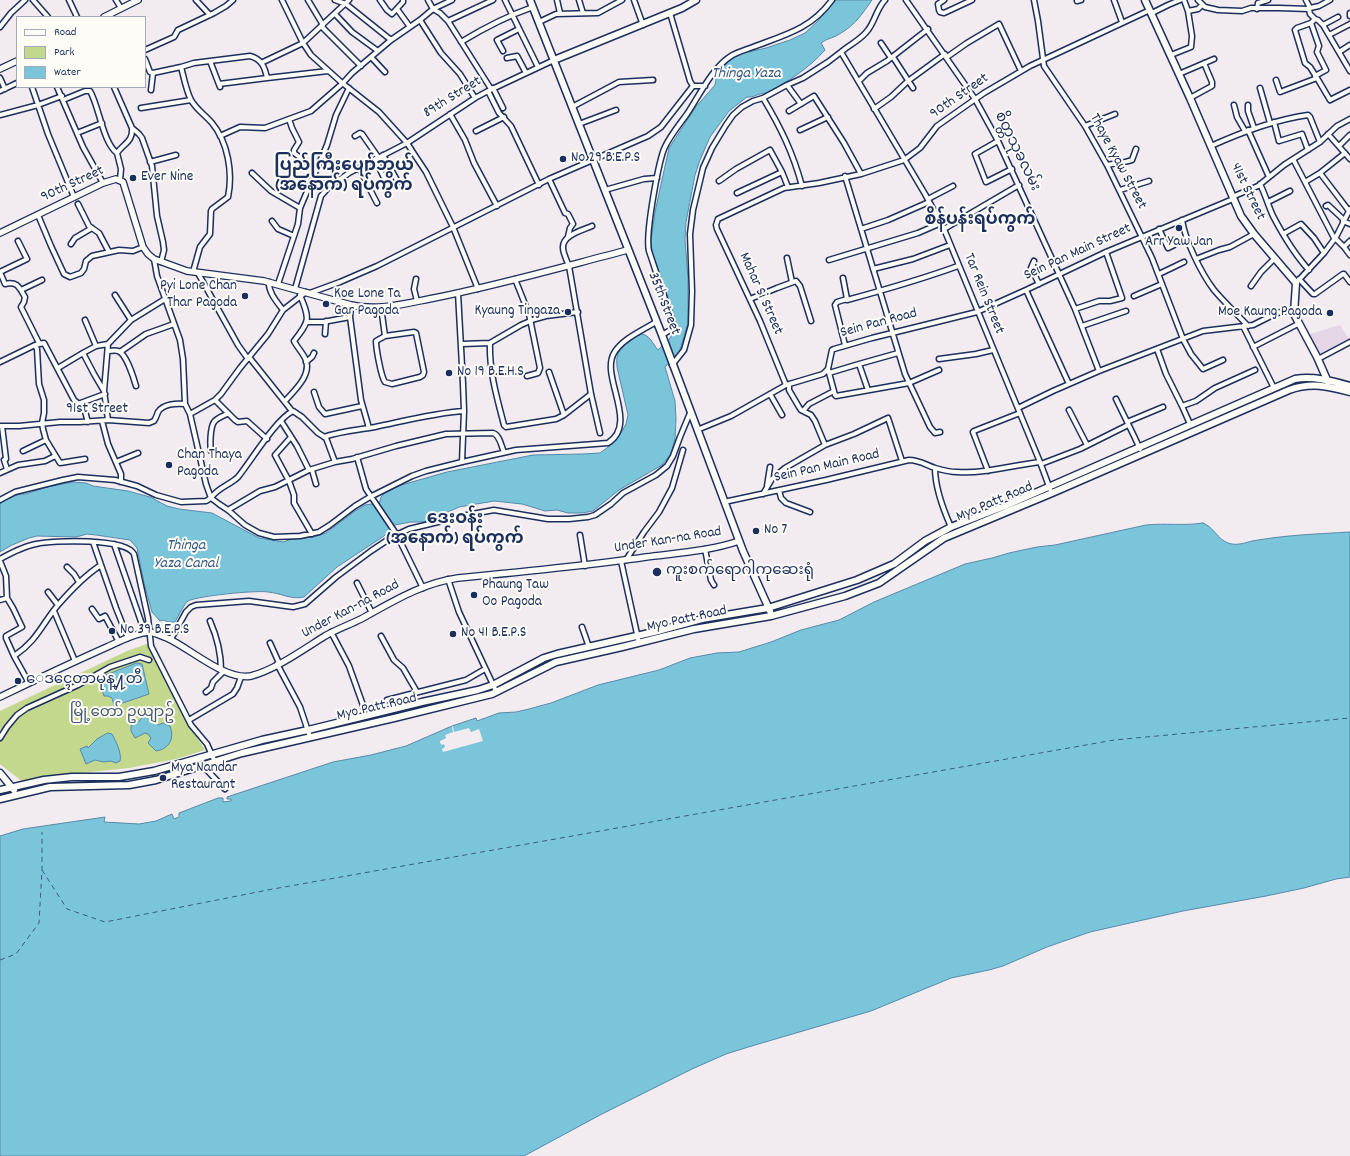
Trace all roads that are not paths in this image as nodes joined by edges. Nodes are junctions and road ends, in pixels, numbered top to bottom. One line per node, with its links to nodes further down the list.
1 (25, 0): 69 (street)
2 (33, 0): 55 (street)
3 (69, 0): 56 (street)
4 (116, 0): 42 (street)
5 (138, 0): 42 (street)
6 (196, 0): 54 (street)
7 (233, 0): 54 (street)
8 (282, 0): 76 (street)
9 (308, 0): 68 (street)
10 (335, 0): 38 (street)
11 (380, 0): 43 (street)
12 (403, 0): 43 (street)
13 (428, 0): 46 (street)
14 (452, 0): 46 (street)
15 (493, 0): 61 (street)
16 (505, 0): 53 (street)
17 (530, 0): 41 (main road, 35th Street)
18 (557, 0): 49 (street)
19 (579, 0): 50 (street)
20 (622, 0): 50 (street)
21 (634, 0): 66 (street)
22 (832, 0): 119 (street)
23 (879, 0): 39 (street)
24 (885, 0): 39 (street)
25 (906, 0): 72 (street, စိတ္တသုခလမ်း)
26 (944, 0): 27 (street)
27 (972, 0)
28 (1034, 0): 92 (street, Thaye Kyaw Street)
29 (1114, 0): 63 (street)
30 (1145, 0): 47 (main road, 41st Street)
31 (1180, 0): 47 (street, 90th Street)
32 (1184, 0): 48 (street)
33 (1198, 0): 40 (street)
34 (1268, 0): 44 (street)
35 (1306, 0): 45 (street)
36 (1330, 0): 45 (street)
37 (694, 1): 51 (main road, 89th Street)
38 (347, 2): 52 (street); 74 (street)
39 (880, 5): 83 (street)
40 (1202, 5): 44 (street); 48 (street)
41 (533, 7): 53 (street); 62 (main road, 35th Street)
42 (121, 8): 57 (street)
43 (397, 9): 70 (street)
44 (1257, 9): 45 (street)
45 (1310, 9): 60 (street)
46 (433, 10): 59 (street); 61 (street)
47 (1151, 11): 63 (street, 90th Street); 84 (main road, 41st Street)
48 (1188, 11): 84 (street)
49 (560, 13): 50 (street); 62 (street)
50 (583, 13)
51 (670, 13): 66 (main road, 89th Street); 118 (street)
52 (335, 14): 68 (street); 80 (street)
53 (512, 14): 71 (street); 75 (street)
54 (210, 15): 79 (street)
55 (47, 16)
56 (77, 16)
57 (106, 16)
58 (1338, 17): 67 (street)
59 (420, 20): 70 (street); 131 (street)
60 (1315, 20): 64 (street); 67 (street)
61 (448, 21): 75 (street)
62 (539, 22): 90 (main road, 35th Street)
63 (1122, 22): 92 (street, 90th Street)
64 (1310, 23): 108 (street); 108 (street)
65 (1350, 24): 73 (street)
66 (643, 25): 90 (main road, 89th Street)
67 (1323, 25): 73 (street)
68 (322, 26): 76 (street); 97 (street)
69 (0, 27)
70 (410, 27): 74 (street)
71 (519, 29): 81 (street); 99 (street)
72 (928, 29): 85 (street, စိတ္တသုခလမ်း); 87 (street)
73 (1329, 35): 82 (street)
74 (391, 40): 80 (street)
75 (461, 42): 126 (street)
76 (304, 43): 95 (street); 101 (street)
77 (881, 43): 87 (street)
78 (1350, 45): 82 (street)
79 (146, 50)
80 (378, 51): 86 (street)
81 (503, 51)
82 (1339, 52): 103 (street)
83 (843, 54): 113 (street, Tar Rein Street); 117 (street)
84 (1170, 55): 107 (main road, 41st Street)
85 (946, 56): 102 (street); 114 (street); 134 (street, စိတ္တသုခလမ်း)
86 (371, 57): 97 (street); 104 (street)
87 (892, 57): 113 (street); 114 (street)
88 (507, 58): 106 (street)
89 (1214, 58): 96 (street)
90 (554, 60): 99 (street, 89th Street); 140 (main road, 35th Street)
91 (16, 61): 100 (street)
92 (1042, 61): 102 (street, 90th Street); 156 (street, Thaye Kyaw Street)
93 (146, 62): 105 (street)
94 (210, 62): 95 (street); 98 (street); 110 (street)
95 (261, 63): 110 (street)
96 (1204, 63): 107 (street); 133 (street)
97 (360, 66): 116 (street)
98 (181, 67): 105 (street); 135 (street)
99 (538, 67): 106 (street, 89th Street)
100 (1, 68)
101 (328, 71): 110 (street); 116 (street)
102 (1021, 71): 134 (street, 90th Street)
103 (1350, 71)
104 (385, 72)
105 (153, 73): 128 (street)
106 (526, 73): 126 (street, 89th Street)
107 (1179, 74): 133 (main road, 41st Street)
108 (1316, 77): 112 (street); 129 (street)
109 (0, 78): 127 (street)
110 (267, 78)
111 (653, 80): 140 (street)
112 (1276, 80)
113 (859, 81): 143 (street, Tar Rein Street)
114 (908, 81): 124 (street); 143 (street)
115 (16, 83): 127 (street)
116 (343, 83): 123 (street); 151 (street)
117 (787, 85): 132 (street); 136 (street)
118 (693, 86): 119 (street); 179 (street)
119 (705, 86): 195 (street)
120 (32, 88): 137 (street)
121 (57, 88): 130 (street)
122 (114, 88): 157 (street)
123 (350, 88): 169 (street); 186 (street)
124 (913, 88)
125 (1260, 88): 153 (street)
126 (491, 89): 131 (street, 89th Street); 142 (street); 149 (street)
127 (2, 90)
128 (150, 90)
129 (1350, 90)
130 (62, 98): 137 (street); 154 (street); 162 (street)
131 (475, 98): 146 (street, 89th Street)
132 (763, 98): 207 (street); 344 (street)
133 (1190, 98): 170 (main road, 41st Street)
134 (975, 99): 167 (street, စိတ္တသုခလမ်း); 182 (street, 90th Street)
135 (191, 100): 141 (street); 165 (street)
136 (801, 104): 145 (street); 150 (street)
137 (38, 105): 148 (street); 215 (street)
138 (1234, 105): 160 (street)
139 (1248, 105): 158 (street)
140 (572, 107): 155 (main road, 35th Street)
141 (141, 108)
142 (503, 108)
143 (874, 109): 182 (street, Tar Rein Street)
144 (616, 110): 155 (street)
145 (789, 111)
146 (450, 114): 169 (street, 89th Street); 221 (street)
147 (1115, 114): 156 (street)
148 (0, 115)
149 (504, 117): 161 (street); 205 (street)
150 (828, 117): 159 (street); 191 (street)
151 (290, 119): 165 (street); 186 (street)
152 (1350, 119): 163 (street, Sein Pan Main Street)
153 (1272, 122): 158 (street); 168 (street); 173 (street)
154 (102, 123): 162 (street); 174 (street)
155 (579, 124): 179 (main road, 35th Street)
156 (1085, 126): 184 (street, Thaye Kyaw Street)
157 (132, 128): 174 (street); 183 (street)
158 (1254, 128): 160 (street)
159 (800, 130)
160 (1246, 130): 170 (street); 194 (street)
161 (476, 131)
162 (77, 133): 203 (street)
163 (1328, 134): 168 (street, Sein Pan Main Street); 171 (street)
164 (1350, 135): 171 (street)
165 (220, 136): 270 (street)
166 (355, 136): 178 (street)
167 (998, 141): 187 (street, စိတ္တသုခလမ်း); 187 (street)
168 (1320, 142): 173 (street, Sein Pan Main Street)
169 (407, 143): 177 (street, 89th Street); 234 (street)
170 (1210, 146): 216 (main road, 41st Street)
171 (1339, 146): 175 (street)
172 (1136, 149): 184 (street)
173 (1308, 150): 180 (street, Sein Pan Main Street)
174 (117, 153): 197 (street)
175 (1345, 153): 181 (street); 190 (street)
176 (176, 155): 183 (street)
177 (383, 155): 178 (street, 89th Street); 201 (street)
178 (376, 158): 185 (street, 89th Street); 198 (street)
179 (593, 159): 196 (street); 211 (main road, 35th Street)
180 (1293, 159): 194 (street, Sein Pan Main Street); 202 (street)
181 (1350, 159)
182 (904, 160): 191 (street, 90th Street); 217 (street, Tar Rein Street)
183 (150, 162): 264 (street)
184 (1107, 165): 212 (street, Thaye Kyaw Street)
185 (359, 168): 210 (street, 89th Street); 219 (street)
186 (316, 169): 192 (street)
187 (1012, 169): 206 (street, စိတ္တသုခလမ်း)
188 (782, 172): 199 (street); 209 (street); 214 (street)
189 (252, 173): 223 (street)
190 (1320, 173): 202 (street); 224 (street)
191 (861, 174): 193 (street, 90th Street)
192 (314, 175): 210 (street); 223 (street)
193 (845, 176): 207 (street, 90th Street); 235 (street)
194 (1269, 177): 204 (street, Sein Pan Main Street)
195 (658, 178): 211 (street); 321 (street)
196 (549, 179): 205 (street); 242 (street)
197 (120, 180): 203 (street, 90th Street); 250 (street, 90th Street)
198 (385, 180)
199 (719, 181)
200 (1149, 181): 212 (street)
201 (398, 182)
202 (1305, 182): 244 (street)
203 (103, 183): 215 (street, 90th Street)
204 (1260, 184): 216 (street, Sein Pan Main Street); 218 (street)
205 (539, 185): 221 (street)
206 (1019, 185): 236 (street); 271 (street, စိတ္တသုခလမ်း)
207 (802, 186): 209 (street, 90th Street)
208 (953, 186): 217 (street)
209 (788, 187): 226 (street, 90th Street)
210 (328, 188): 285 (street, 89th Street)
211 (605, 190): 253 (main road, 35th Street)
212 (1120, 190): 243 (street, Thaye Kyaw Street)
213 (1290, 191): 218 (street)
214 (737, 193)
215 (74, 197): 225 (street, 90th Street)
216 (1233, 198): 227 (street, Sein Pan Main Street); 239 (main road, 41st Street)
217 (928, 201): 230 (street, Tar Rein Street); 235 (street)
218 (1268, 202): 240 (street)
219 (377, 203)
220 (78, 204): 233 (street)
221 (497, 206): 234 (street)
222 (1326, 206): 228 (street)
223 (300, 208): 241 (street)
224 (1350, 210): 228 (street)
225 (38, 215): 238 (street, 90th Street); 254 (street)
226 (724, 215): 295 (street, Mahar Si Street)
227 (1182, 220): 237 (street, Sein Pan Main Street); 260 (street)
228 (1343, 220): 231 (street); 244 (street)
229 (272, 221): 241 (street)
230 (940, 223): 236 (street, Tar Rein Street); 252 (street)
231 (1350, 224)
232 (592, 226): 242 (street)
233 (92, 228): 247 (street); 254 (street)
234 (453, 228): 286 (street); 291 (street)
235 (861, 229): 252 (street)
236 (944, 229): 248 (street, Tar Rein Street)
237 (1159, 230): 243 (street, Sein Pan Main Street); 249 (street)
238 (0, 233)
239 (1254, 234): 259 (main road, 41st Street); 260 (street)
240 (1283, 234): 256 (street); 269 (street)
241 (294, 236): 281 (street)
242 (568, 237): 266 (street)
243 (1142, 237): 255 (street, Sein Pan Main Street); 272 (street, Thaye Kyaw Street)
244 (1335, 238): 251 (street); 256 (street)
245 (18, 241): 287 (street)
246 (1350, 241): 251 (street)
247 (71, 244)
248 (950, 245): 267 (street, Tar Rein Street); 268 (street)
249 (1174, 245)
250 (143, 247): 254 (street); 261 (street, 90th Street)
251 (1344, 247): 257 (street)
252 (867, 249): 262 (street); 268 (street)
253 (628, 250): 266 (street); 313 (main road, 35th Street)
254 (109, 252)
255 (1106, 252): 271 (street, Sein Pan Main Street); 300 (street)
256 (1324, 253): 269 (street)
257 (1350, 255)
258 (787, 258): 279 (street)
259 (1275, 258): 277 (main road, 41st Street); 284 (street)
260 (1196, 259): 317 (street)
261 (154, 260): 264 (street); 294 (street)
262 (829, 260)
263 (1034, 261): 282 (street)
264 (161, 262): 270 (street)
265 (1184, 262): 272 (street)
266 (569, 266): 275 (street); 303 (street)
267 (958, 266): 289 (street); 304 (street, Tar Rein Street)
268 (873, 268): 289 (street)
269 (1309, 270): 277 (street)
270 (195, 273): 278 (street); 338 (street)
271 (1059, 274): 282 (street, Sein Pan Main Street); 300 (street, စိတ္တသုခလမ်း)
272 (1158, 274): 283 (street, Thaye Kyaw Street)
273 (843, 278): 296 (street)
274 (416, 279): 297 (street)
275 (515, 279): 286 (street); 310 (street)
276 (42, 280): 287 (street)
277 (1298, 281): 280 (street); 301 (main road)
278 (269, 282): 281 (street); 302 (street)
279 (792, 282): 295 (street); 311 (street)
280 (1350, 282)
281 (278, 284): 285 (street)
282 (1039, 284): 288 (street, Sein Pan Main Street)
283 (1162, 284): 293 (street); 322 (street, Thaye Kyaw Street)
284 (1251, 286)
285 (295, 289): 291 (street)
286 (478, 289): 290 (street)
287 (20, 290): 325 (street)
288 (1026, 290): 304 (street, Sein Pan Main Street); 355 (street)
289 (880, 292): 296 (street); 318 (street)
290 (458, 293): 297 (street); 327 (street)
291 (305, 294): 298 (street); 302 (street); 312 (street)
292 (115, 295): 308 (street)
293 (1134, 296)
294 (165, 299): 308 (street); 314 (street)
295 (750, 299): 356 (street, Mahar Si Street)
296 (847, 300): 328 (street)
297 (417, 301): 299 (street)
298 (351, 305): 299 (street); 306 (street)
299 (381, 307): 320 (street)
300 (1075, 308): 316 (street, စိတ္တသုခလမ်း)
301 (1294, 308): 315 (main road); 317 (street)
302 (283, 310): 338 (street)
303 (578, 312): 310 (street); 365 (street)
304 (977, 312): 318 (street, Sein Pan Road); 332 (street, Tar Rein Street)
305 (1126, 312): 316 (street)
306 (350, 317): 309 (street); 373 (street)
307 (85, 320): 329 (street)
308 (131, 320): 326 (street)
309 (326, 321): 312 (street); 319 (street)
310 (531, 321): 324 (street); 352 (street)
311 (811, 321)
312 (308, 322): 343 (street)
313 (656, 322): 321 (main road, 35th Street); 410 (street)
314 (174, 324): 334 (street); 371 (street)
315 (1298, 324): 330 (street); 340 (main road)
316 (1082, 326): 350 (street, စိတ္တသုခလမ်း)
317 (1246, 326): 322 (street); 330 (street)
318 (892, 333): 328 (street, Sein Pan Road); 337 (street)
319 (325, 334)
320 (385, 336): 320 (street)
321 (662, 336): 344 (main road, 35th Street)
322 (1183, 339): 331 (street); 341 (street, Thaye Kyaw Street)
323 (1350, 342): 340 (street)
324 (490, 343): 327 (street); 385 (street)
325 (37, 344): 342 (street); 346 (street); 391 (street)
326 (108, 344): 329 (street); 333 (street)
327 (462, 344): 378 (street)
328 (845, 345): 349 (street, Sein Pan Road)
329 (96, 346): 335 (street)
330 (1253, 347): 359 (street)
331 (1156, 349): 350 (street); 374 (street)
332 (993, 350): 339 (street); 380 (street, Tar Rein Street)
333 (108, 351): 334 (street); 364 (street)
334 (120, 352): 357 (street)
335 (83, 353): 346 (street); 364 (street)
336 (314, 353): 343 (street)
337 (898, 353): 345 (street); 353 (street)
338 (249, 358): 368 (street); 369 (street)
339 (939, 359)
340 (1318, 359): 354 (main road)
341 (1223, 360)
342 (0, 362)
343 (306, 362): 369 (street)
344 (672, 364): 382 (main road, 35th Street)
345 (859, 364): 349 (street); 360 (street)
346 (58, 368): 370 (street)
347 (939, 370): 353 (street)
348 (1255, 370): 374 (street)
349 (829, 371): 356 (street); 361 (street)
350 (1099, 371): 355 (street)
351 (549, 372): 385 (street)
352 (527, 376)
353 (909, 383): 360 (street); 397 (street)
354 (1328, 383): 358 (main road, Myo Patt Road); 359 (main road, Myo Patt Road); 363 (main road, Myo Patt Road); 381 (main road, Myo Patt Road)
355 (1069, 384): 380 (street)
356 (787, 385): 366 (street); 379 (street, Mahar Si Street)
357 (136, 386)
358 (1350, 386)
359 (1274, 388): 372 (main road, Myo Patt Road)
360 (868, 390): 361 (street)
361 (834, 391): 379 (street)
362 (314, 392): 373 (street)
363 (1350, 392)
364 (105, 393): 370 (street); 387 (street)
365 (591, 394): 385 (street); 398 (street)
366 (770, 394): 386 (street); 396 (street)
367 (1116, 399): 392 (street)
368 (215, 400): 383 (street); 384 (street)
369 (284, 401): 377 (street)
370 (78, 404): 390 (street)
371 (185, 404): 383 (street); 387 (street, 91st Street)
372 (1236, 405): 381 (main road); 393 (main road, Myo Patt Road)
373 (362, 406): 395 (street)
374 (1182, 406): 393 (street)
375 (1164, 407): 392 (street, Sein Pan Main Road)
376 (1069, 410): 404 (street)
377 (292, 411): 389 (street); 401 (street)
378 (464, 411): 395 (street); 399 (street)
379 (803, 411): 405 (street, Mahar Si Street)
380 (1019, 411): 421 (street, Tar Rein Street); 426 (street)
381 (1240, 412): 409 (main road, Myo Patt Road)
382 (690, 413): 396 (main road, 35th Street); 444 (street)
383 (190, 414): 436 (street)
384 (227, 414): 402 (street); 408 (street)
385 (564, 415)
386 (782, 415)
387 (108, 420): 388 (street, 91st Street)
388 (102, 421): 390 (street, 91st Street); 418 (street)
389 (281, 421): 400 (street); 402 (street)
390 (88, 422): 391 (street, 91st Street)
391 (42, 423): 394 (street, 91st Street); 403 (street)
392 (1128, 423): 404 (street, Sein Pan Main Road); 409 (street)
393 (1190, 424): 409 (main road, Myo Patt Road)
394 (1, 426): 415 (street)
395 (369, 428): 401 (street)
396 (697, 430): 439 (main road, 35th Street)
397 (940, 432)
398 (600, 433)
399 (463, 434): 410 (street); 413 (street); 420 (street)
400 (291, 437): 425 (street); 428 (street)
401 (324, 437): 419 (street)
402 (266, 438): 436 (street)
403 (46, 440): 407 (street); 412 (street)
404 (1087, 445): 421 (street, Sein Pan Main Road)
405 (825, 446): 417 (street); 431 (street)
406 (683, 450): 453 (street)
407 (23, 451)
408 (212, 451)
409 (1140, 451): 414 (main road, Myo Patt Road)
410 (504, 452): 420 (street)
411 (138, 453): 418 (street)
412 (55, 456): 416 (street); 424 (street)
413 (357, 457): 419 (street); 437 (street)
414 (1121, 459): 432 (main road, Myo Patt Road); 434 (main road, Myo Patt Road)
415 (2, 460): 424 (street)
416 (85, 460)
417 (902, 461): 423 (street, Sein Pan Main Road); 433 (street, Sein Pan Main Road)
418 (116, 462): 429 (street)
419 (335, 462): 425 (street)
420 (462, 462): 437 (street)
421 (1041, 463): 426 (street, Sein Pan Main Road); 432 (street, Tar Rein Street)
422 (770, 468): 431 (street)
423 (935, 468): 426 (street, Sein Pan Main Road); 442 (street)
424 (7, 469): 427 (street)
425 (310, 470): 428 (street); 430 (street)
426 (988, 470)
427 (0, 473)
428 (289, 481): 440 (street); 445 (street)
429 (121, 482): 436 (street); 438 (street)
430 (316, 484)
431 (767, 487): 435 (street)
432 (1049, 487): 434 (street, Tar Rein Street); 442 (main road, Myo Patt Road)
433 (779, 490): 435 (street, Sein Pan Main Road); 441 (street)
434 (1052, 493): 447 (main road, Myo Patt Road)
435 (763, 494): 439 (street, Sein Pan Main Road)
436 (211, 498): 440 (street)
437 (372, 498): 444 (street); 445 (street)
438 (0, 500)
439 (724, 502): 448 (main road, 35th Street)
440 (228, 510): 445 (street)
441 (810, 512)
442 (951, 527): 443 (main road, Myo Patt Road)
443 (941, 532): 447 (main road); 466 (main road, Myo Patt Road)
444 (396, 533): 461 (street); 478 (street)
445 (312, 534)
446 (580, 535): 455 (street)
447 (944, 538): 470 (main road, Myo Patt Road)
448 (739, 541): 451 (street, Under Kan-na Road); 466 (main road, 35th Street)
449 (93, 542): 450 (street); 452 (street); 454 (street)
450 (114, 544): 474 (street); 474 (street)
451 (705, 549): 453 (street, Under Kan-na Road); 460 (street)
452 (0, 560): 463 (street)
453 (623, 560): 455 (street, Under Kan-na Road); 476 (street)
454 (101, 565): 458 (street); 477 (street)
455 (585, 566): 457 (street, Under Kan-na Road)
456 (67, 567): 458 (street)
457 (448, 579): 461 (street, Under Kan-na Road); 489 (street)
458 (79, 582): 465 (street)
459 (357, 583): 469 (street)
460 (714, 586)
461 (423, 588): 469 (street, Under Kan-na Road)
462 (48, 592): 465 (street)
463 (7, 598): 464 (street); 483 (street)
464 (0, 600)
465 (58, 605): 468 (street)
466 (768, 608): 470 (main road, 35th Street); 476 (main road, Myo Patt Road)
467 (92, 609): 479 (street)
468 (54, 611): 483 (street); 486 (street)
469 (372, 613): 473 (street, Under Kan-na Road)
470 (771, 616): 481 (main road, Myo Patt Road)
471 (210, 621): 490 (street)
472 (582, 627): 482 (street)
473 (331, 632): 488 (street, Under Kan-na Road); 499 (street)
474 (147, 633): 477 (street); 478 (street); 502 (street)
475 (381, 636): 495 (street)
476 (637, 636): 481 (street); 482 (main road, Myo Patt Road)
477 (128, 638): 479 (street)
478 (171, 640): 490 (street)
479 (119, 642): 486 (street)
480 (270, 643): 488 (street)
481 (639, 644): 487 (main road, Myo Patt Road)
482 (589, 646): 484 (main road, Myo Patt Road)
483 (14, 656): 492 (street)
484 (549, 656): 487 (main road); 493 (main road, Myo Patt Road)
485 (149, 660): 504 (street)
486 (75, 661): 492 (street)
487 (551, 663): 496 (main road, Myo Patt Road)
488 (278, 664): 491 (street, Under Kan-na Road); 503 (street)
489 (485, 669): 493 (street); 495 (street)
490 (223, 670): 491 (street); 494 (street)
491 (241, 677): 502 (street)
492 (29, 683): 497 (street)
493 (493, 685): 496 (street); 500 (main road, Myo Patt Road)
494 (206, 692)
495 (417, 692): 498 (street)
496 (496, 692): 501 (main road, Myo Patt Road)
497 (0, 697)
498 (387, 700)
499 (364, 708)
500 (391, 710): 501 (main road); 503 (main road, Myo Patt Road)
501 (394, 718): 503 (main road, Myo Patt Road)
502 (189, 720): 505 (street)
503 (309, 734): 505 (main road, Myo Patt Road); 506 (main road, Myo Patt Road)
504 (0, 738)
505 (212, 754): 506 (street); 509 (main road, Myo Patt Road)
506 (215, 762): 507 (main road, Myo Patt Road)
507 (203, 766): 511 (main road, Myo Patt Road); 513 (street)
508 (2, 775): 510 (main road); 512 (main road); 514 (main road)
509 (72, 777): 510 (main road, Myo Patt Road); 511 (main road)
510 (24, 784): 512 (main road, Myo Patt Road)
511 (72, 786): 515 (main road, Myo Patt Road)
512 (12, 787): 514 (main road, Myo Patt Road); 515 (main road)
513 (225, 789)
514 (3, 790)
515 (17, 794): 516 (main road, Myo Patt Road)
516 (0, 799)

